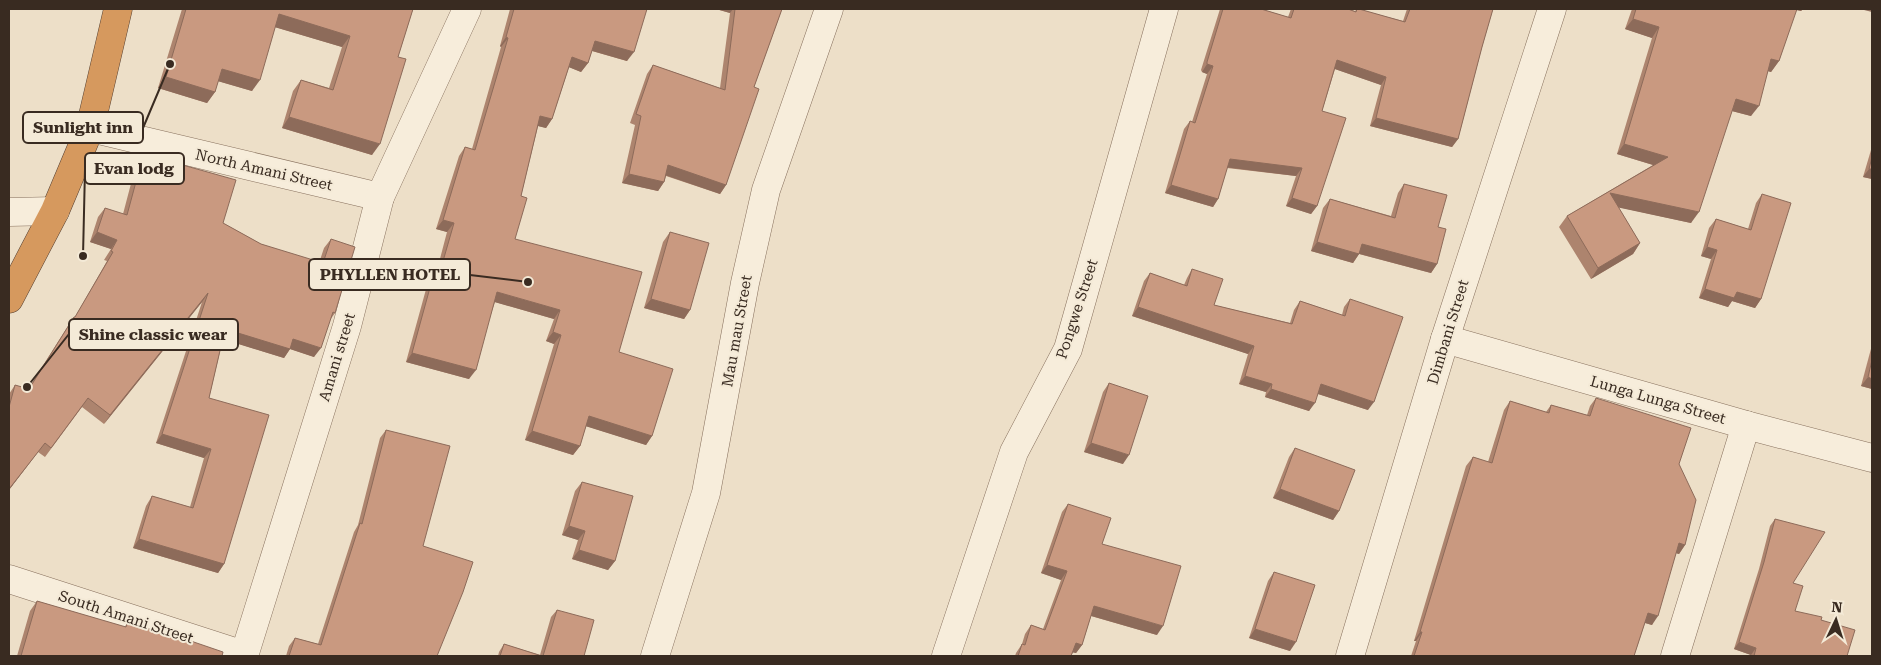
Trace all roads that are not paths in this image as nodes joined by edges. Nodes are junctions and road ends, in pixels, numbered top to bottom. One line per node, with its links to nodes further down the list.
1 (118, 9): 6 (highway)
2 (467, 9): 7 (street, Amani street)
3 (829, 9): 16 (street, Mau mau Street)
4 (1164, 9): 17 (street, Pongwe Street)
5 (1552, 9): 11 (street, Dimbani Street)
6 (90, 128): 7 (street, North Amani Street); 8 (highway)
7 (380, 197): 15 (street, Amani street)
8 (55, 211): 9 (street); 10 (highway)
9 (9, 212)
10 (9, 299)
11 (1446, 339): 12 (street, Lunga Lunga Street); 18 (street, Dimbani Street)
12 (1746, 425): 13 (street, Lunga Lunga Street); 19 (street)
13 (1872, 458)
14 (9, 579): 15 (street, South Amani Street)
15 (244, 656)
16 (655, 656)
17 (946, 656)
18 (1350, 656)
19 (1675, 656)

